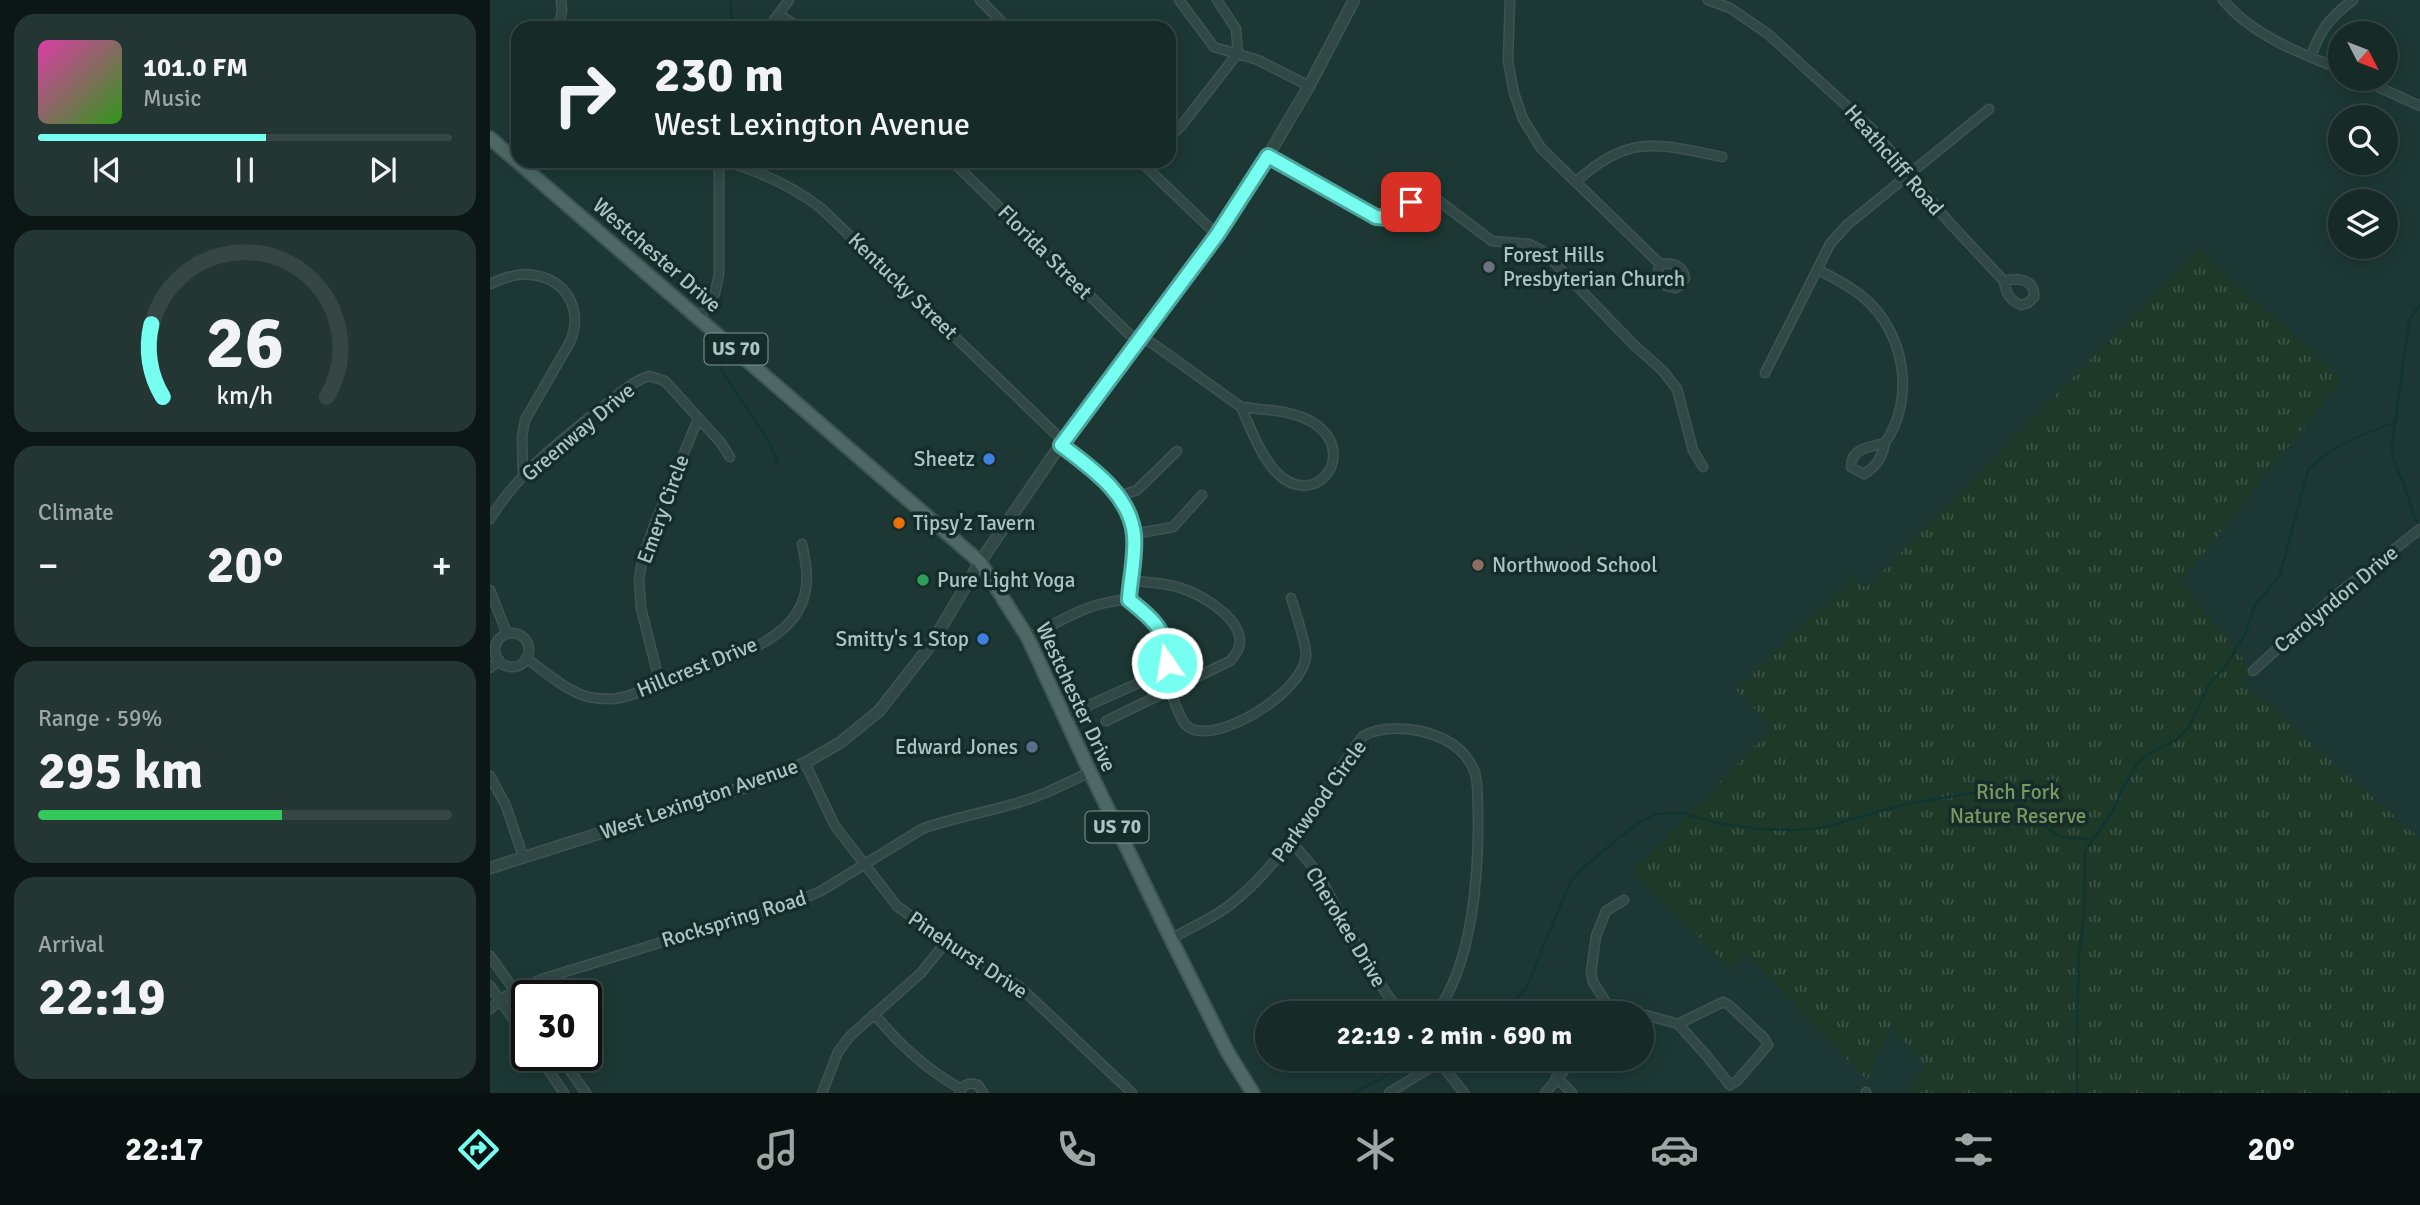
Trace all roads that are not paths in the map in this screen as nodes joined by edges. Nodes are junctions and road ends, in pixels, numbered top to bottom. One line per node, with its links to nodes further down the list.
1 (561, 0): 13 (street)
2 (789, 0): 12 (street)
3 (980, 0): 16 (street)
4 (1179, 0): 17 (street)
5 (1217, 0): 17 (street)
6 (1354, 0): 20 (street, West Lexington Avenue)
7 (1510, 0): 35 (street)
8 (1709, 0): 11 (street, Heathcliff Road)
9 (2223, 0): 18 (street)
10 (2353, 0): 18 (street)
11 (1732, 4): 34 (street, Heathcliff Road)
12 (778, 14): 14 (street); 15 (street)
13 (560, 21)
14 (773, 21)
15 (789, 21)
16 (1001, 21)
17 (1238, 53): 20 (street); 24 (street)
18 (2311, 57): 19 (street)
19 (2328, 64)
20 (1310, 86): 27 (street, West Lexington Avenue)
21 (2387, 91): 22 (street)
22 (2420, 106)
23 (1989, 109): 34 (street)
24 (1176, 130)
25 (490, 138): 26 (main road, Westchester Drive / US 70)
26 (511, 156)
27 (1268, 156): 36 (street, West Lexington Avenue); 50 (street)
28 (1722, 157): 35 (street)
29 (525, 168): 41 (main road, Westchester Drive / US 70)
30 (721, 168): 41 (street)
31 (749, 168): 46 (street, Kentucky Street)
32 (959, 168): 42 (street, Florida Street)
33 (1149, 168): 36 (street)
34 (1910, 174): 38 (street); 39 (street, Heathcliff Road)
35 (1577, 181): 37 (street)
36 (1217, 235): 42 (street, West Lexington Avenue)
37 (1660, 264)
38 (1817, 269): 43 (street); 47 (street)
39 (2004, 281)
40 (490, 284): 51 (street)
41 (700, 317): 58 (main road, Westchester Drive / US 70)
42 (1140, 339): 44 (street, Florida Street); 46 (street, West Lexington Avenue)
43 (1765, 373)
44 (1241, 407): 44 (street)
45 (698, 419): 49 (street, Greenway Drive); 51 (street, Greenway Drive); 70 (street, Emery Circle)
46 (1062, 443): 53 (street, Kentucky Street); 58 (street, West Lexington Avenue)
47 (1885, 443): 47 (street)
48 (1177, 451): 53 (street)
49 (730, 457)
50 (1703, 467)
51 (523, 476): 54 (street, Greenway Drive)
52 (1202, 495): 56 (street)
53 (1120, 496): 56 (street)
54 (490, 519)
55 (2420, 529): 68 (street, Carolyndon Drive)
56 (1134, 534): 59 (street)
57 (802, 544): 70 (street, Hillcrest Drive)
58 (980, 562): 64 (main road, Westchester Drive / US 70); 74 (street, West Lexington Avenue)
59 (1132, 580): 62 (street); 71 (street)
60 (490, 590): 63 (street)
61 (1291, 598): 71 (street)
62 (1129, 600): 64 (street); 69 (street)
63 (507, 634): 65 (street); 66 (street)
64 (1028, 638): 72 (main road, Westchester Drive / US 70)
65 (526, 658): 66 (street); 70 (street, Hillcrest Drive)
66 (499, 660): 67 (street)
67 (490, 668)
68 (2253, 671)
69 (1163, 672): 71 (street); 72 (street)
70 (660, 684)
71 (1172, 689): 73 (street)
72 (1065, 716): 75 (main road, Westchester Drive / US 70)
73 (1106, 722)
74 (805, 763): 78 (street, West Lexington Avenue); 79 (street, Pinehurst Drive)
75 (1090, 772): 79 (street, Rockspring Road); 82 (main road, Westchester Drive / US 70)
76 (490, 776): 78 (street)
77 (1291, 841): 82 (street, Parkwood Circle); 90 (street, Cherokee Drive); 91 (street, Parkwood Circle)
78 (523, 856): 80 (street, West Lexington Avenue)
79 (864, 864): 83 (street, Pinehurst Drive); 85 (street, Rockspring Road)
80 (490, 868)
81 (1624, 900): 92 (street)
82 (1171, 939): 110 (main road, Westchester Drive / US 70)
83 (946, 942): 94 (street); 109 (street, Pinehurst Drive)
84 (490, 956): 86 (street)
85 (540, 980)
86 (511, 985)
87 (490, 986): 89 (street)
88 (511, 993): 89 (street, Rockspring Road)
89 (500, 1000): 93 (street, Rockspring Road); 95 (street)
90 (1392, 1001)
91 (1444, 1001)
92 (1605, 1001)
93 (490, 1009)
94 (874, 1014): 104 (street); 107 (street)
95 (511, 1016)
96 (1654, 1018): 97 (street)
97 (1678, 1024): 97 (street)
98 (549, 1071): 105 (street)
99 (570, 1071): 106 (street)
100 (1422, 1071): 111 (street)
101 (1447, 1071): 112 (street)
102 (1563, 1071): 103 (street)
103 (1556, 1077): 113 (street); 114 (street)
104 (960, 1091): 108 (street)
105 (564, 1093)
106 (586, 1093)
107 (822, 1093)
108 (983, 1093)
109 (1132, 1093)
110 (1253, 1093)
111 (1389, 1093)
112 (1464, 1093)
113 (1545, 1093)
114 (1572, 1093)

